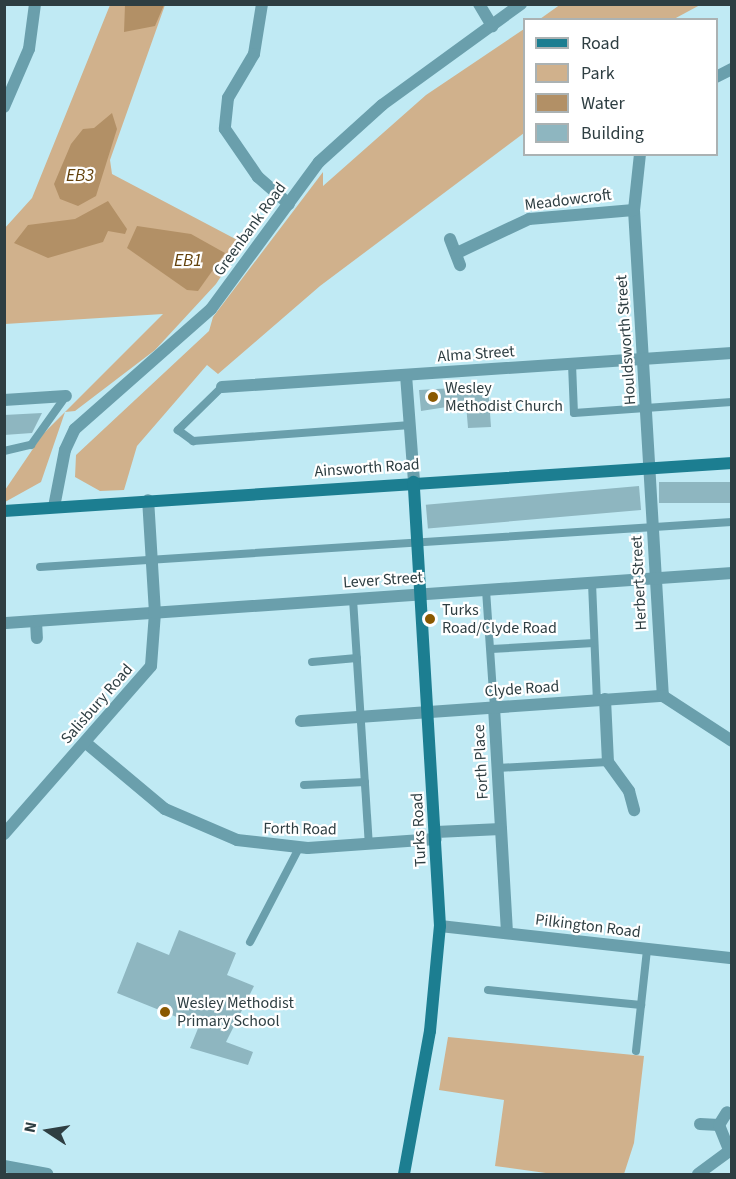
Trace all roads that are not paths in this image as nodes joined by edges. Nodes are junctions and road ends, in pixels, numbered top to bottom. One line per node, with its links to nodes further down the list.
1 (35, 4): 8 (street)
2 (262, 4): 10 (street)
3 (479, 4): 5 (street)
4 (521, 4): 5 (street, Greenbank Road)
5 (492, 26): 10 (street, Greenbank Road)
6 (732, 69): 7 (street)
7 (718, 76)
8 (4, 107)
9 (640, 156): 11 (street, Meadowcroft)
10 (289, 204): 28 (street, Greenbank Road)
11 (634, 210): 12 (street, Meadowcroft); 14 (street, Houldsworth Street)
12 (450, 239)
13 (732, 353): 14 (street, Alma Street)
14 (644, 359): 15 (street, Alma Street); 21 (street, Houldsworth Street)
15 (572, 364): 16 (street, Alma Street); 21 (lane)
16 (406, 375): 17 (street, Alma Street); 22 (street)
17 (222, 387): 22 (lane)
18 (66, 396): 19 (street); 23 (lane)
19 (4, 400)
20 (732, 402): 21 (lane)
21 (647, 408): 25 (street, Houldsworth Street)
22 (410, 425): 26 (street)
23 (4, 451)
24 (732, 463): 25 (main road, Ainsworth Road)
25 (651, 468): 26 (main road, Ainsworth Road); 31 (street, Herbert Street)
26 (414, 482): 27 (main road, Ainsworth Road); 32 (main road, Turks Road)
27 (148, 500): 28 (main road, Ainsworth Road); 33 (street, Salisbury Road)
28 (54, 507): 29 (main road, Ainsworth Road)
29 (4, 511)
30 (732, 522): 31 (lane)
31 (652, 528): 32 (lane); 36 (street, Herbert Street)
32 (418, 545): 33 (lane); 39 (main road, Turks Road)
33 (153, 561): 34 (lane); 41 (street, Salisbury Road)
34 (40, 567)
35 (732, 573): 36 (street, Lever Street)
36 (653, 579): 37 (street, Lever Street); 49 (street, Herbert Street)
37 (592, 583): 38 (street, Lever Street); 45 (lane)
38 (486, 590): 39 (street, Lever Street); 46 (lane, Forth Place)
39 (422, 594): 40 (street, Lever Street); 52 (main road, Turks Road)
40 (353, 599): 41 (street, Lever Street); 47 (lane)
41 (155, 613): 42 (street, Lever Street); 56 (street, Salisbury Road)
42 (36, 621): 43 (street, Lever Street); 44 (street)
43 (6, 623)
44 (37, 638)
45 (594, 643): 46 (lane); 50 (lane)
46 (491, 649): 51 (lane, Forth Place)
47 (357, 658): 48 (lane); 53 (lane)
48 (312, 662)
49 (663, 696): 50 (street, Clyde Road); 55 (street)
50 (601, 700): 51 (street, Clyde Road); 57 (street)
51 (494, 707): 52 (street, Clyde Road); 58 (street, Forth Place)
52 (428, 712): 53 (street, Clyde Road); 64 (main road, Turks Road)
53 (361, 717): 54 (street, Clyde Road); 59 (lane)
54 (301, 721)
55 (732, 741)
56 (86, 743): 63 (street, Salisbury Road); 66 (street, Forth Road)
57 (608, 762): 58 (lane); 61 (street)
58 (498, 768): 62 (street, Forth Place)
59 (365, 782): 60 (lane); 65 (lane)
60 (304, 785)
61 (634, 810)
62 (501, 829): 64 (street, Forth Road); 68 (street, Forth Place)
63 (4, 834)
64 (436, 836): 65 (street, Forth Road); 67 (main road, Turks Road)
65 (369, 844): 66 (street, Forth Road)
66 (299, 848): 69 (lane)
67 (440, 926): 68 (street, Pilkington Road); 81 (main road, Turks Road)
68 (507, 933): 70 (street, Pilkington Road)
69 (250, 942)
70 (647, 950): 71 (street, Pilkington Road); 73 (lane)
71 (732, 958)
72 (488, 990): 73 (lane)
73 (641, 1005): 74 (lane)
74 (636, 1052)
75 (727, 1112): 77 (street)
76 (700, 1124): 77 (street)
77 (719, 1125): 78 (street)
78 (730, 1149): 82 (street)
79 (4, 1167): 80 (street)
80 (47, 1174)
81 (404, 1174)
82 (698, 1174)

